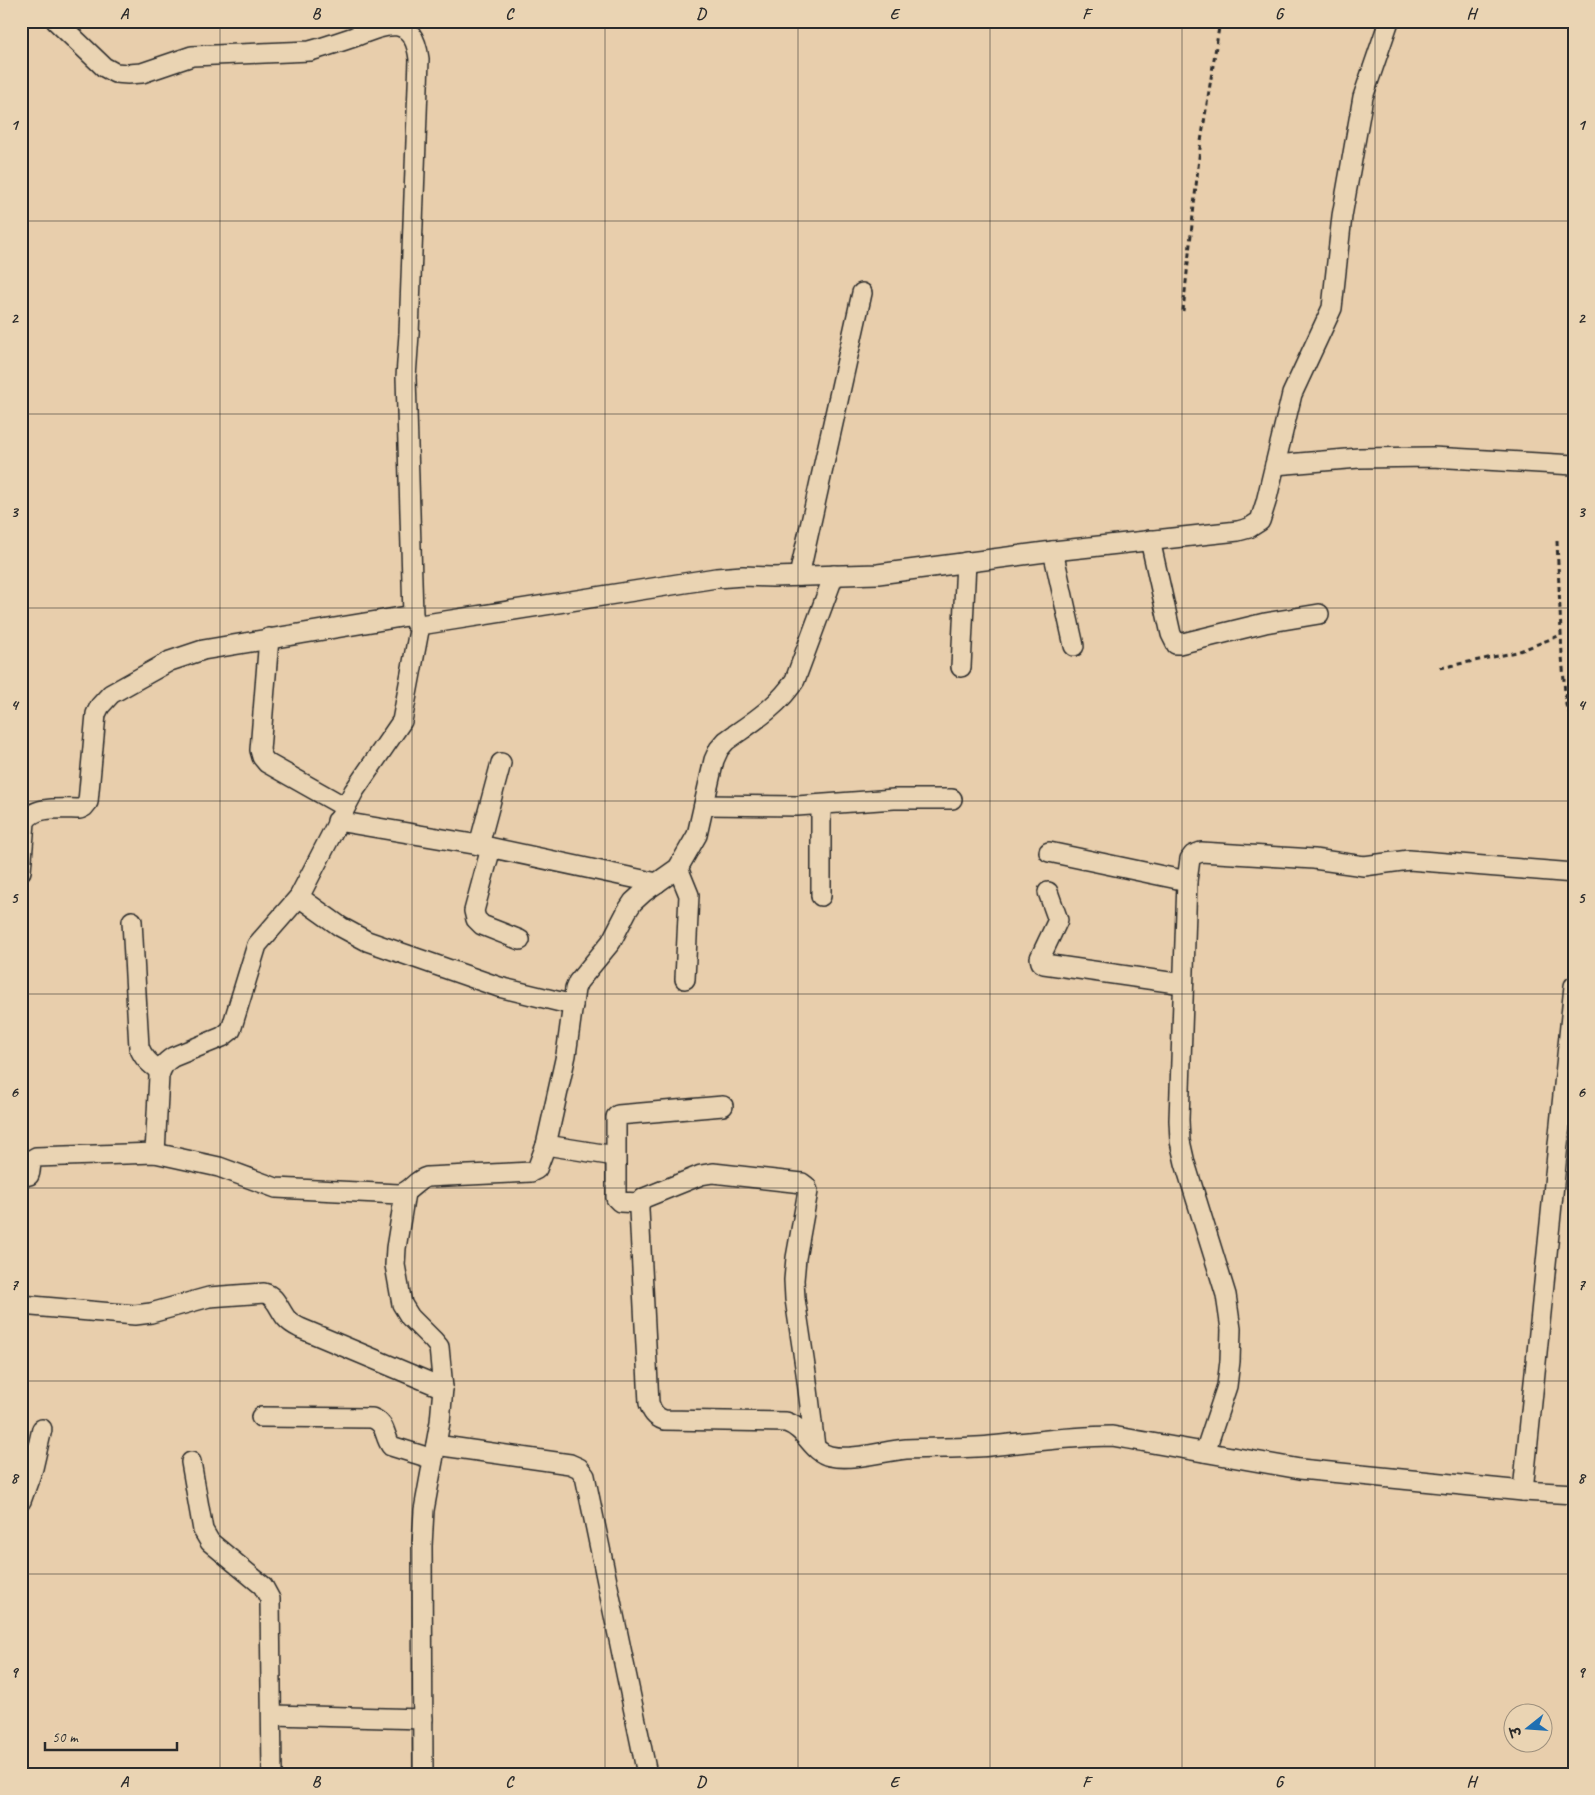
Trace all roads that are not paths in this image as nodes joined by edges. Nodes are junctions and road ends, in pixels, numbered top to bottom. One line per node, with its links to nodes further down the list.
1 (56, 21): 12 (street)
2 (1389, 21): 4 (street)
3 (862, 293): 10 (street)
4 (1274, 465): 5 (street); 6 (street)
5 (1574, 465)
6 (1150, 540): 7 (street); 11 (street)
7 (1053, 551): 8 (street); 14 (street)
8 (966, 562): 9 (street); 15 (street)
9 (834, 575): 10 (street); 18 (street)
10 (800, 576): 12 (street)
11 (1319, 614)
12 (417, 620): 13 (street); 20 (street)
13 (269, 638): 20 (street); 24 (street)
14 (1074, 646)
15 (961, 667)
16 (501, 763): 21 (street)
17 (952, 799): 19 (street)
18 (704, 804): 19 (street); 23 (street)
19 (821, 806): 29 (street)
20 (341, 814): 21 (street); 30 (street)
21 (485, 847): 27 (street); 32 (street)
22 (1049, 852): 26 (street)
23 (678, 868): 27 (street); 33 (street)
24 (21, 871)
25 (1574, 873): 26 (street)
26 (1187, 881): 34 (street)
27 (657, 883): 36 (street)
28 (1048, 892): 34 (street)
29 (821, 896)
30 (298, 897): 36 (street); 37 (street)
31 (132, 921): 37 (street)
32 (520, 940)
33 (685, 979)
34 (1183, 984): 51 (street)
35 (1574, 986): 53 (street)
36 (573, 1005): 39 (street)
37 (160, 1071): 40 (street)
38 (723, 1106): 41 (street)
39 (546, 1145): 41 (street); 43 (street)
40 (155, 1153): 42 (street); 43 (street)
41 (615, 1156): 44 (street)
42 (21, 1177)
43 (405, 1193): 46 (street)
44 (640, 1203): 49 (street); 49 (street)
45 (21, 1306): 46 (street)
46 (443, 1388): 50 (street)
47 (261, 1417): 50 (street)
48 (42, 1429): 55 (street)
49 (815, 1447): 51 (street)
50 (435, 1452): 57 (street); 60 (street)
51 (1204, 1452): 53 (street)
52 (191, 1462): 56 (street)
53 (1523, 1491): 54 (street)
54 (1574, 1494)
55 (21, 1501)
56 (273, 1715): 57 (street); 58 (street)
57 (423, 1719): 59 (street)
58 (272, 1774)
59 (423, 1774)
60 (647, 1774)

